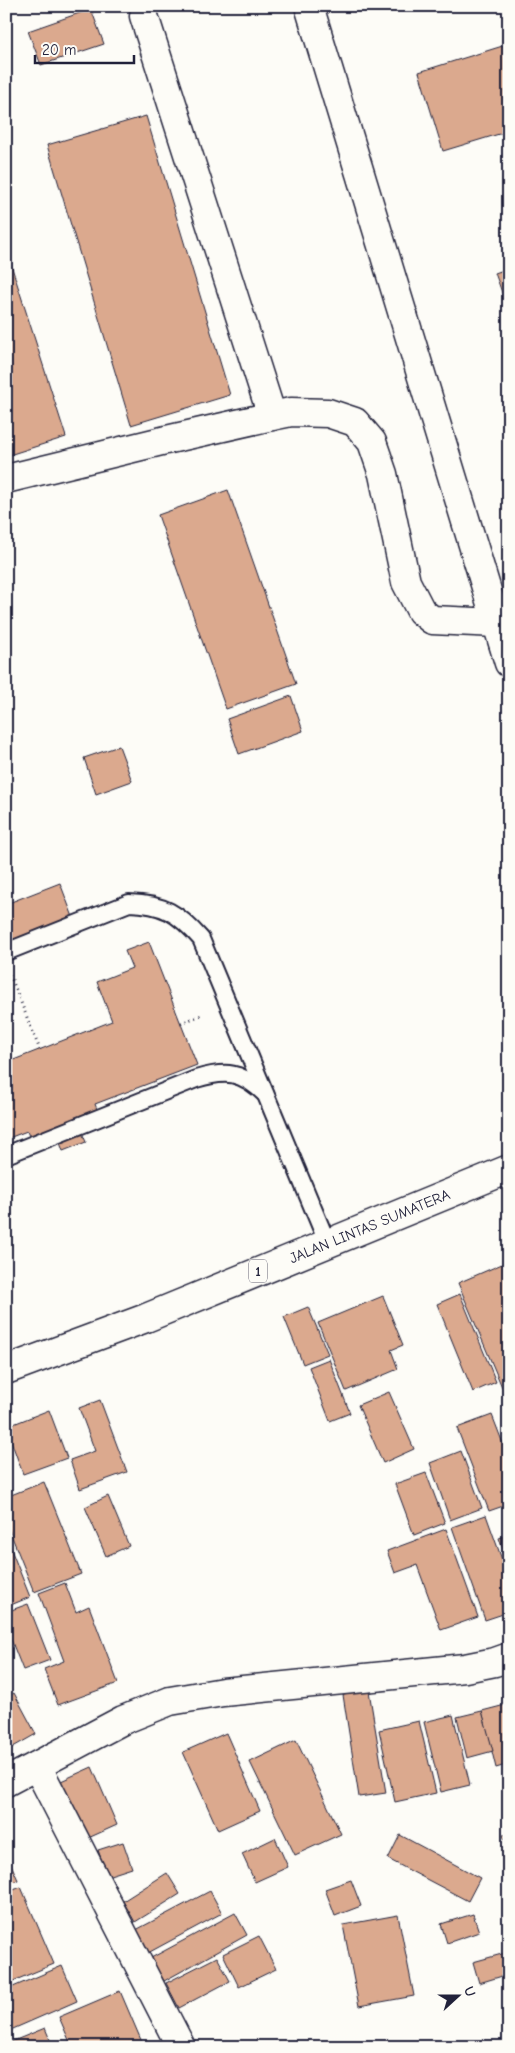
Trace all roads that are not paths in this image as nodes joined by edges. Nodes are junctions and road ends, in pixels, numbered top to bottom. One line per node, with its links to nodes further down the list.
1 (309, 6): 5 (main road)
2 (144, 16): 3 (main road)
3 (272, 416): 4 (main road); 5 (main road)
4 (6, 479)
5 (497, 623): 6 (main road)
6 (509, 663)
7 (6, 952): 8 (lane)
8 (267, 1096): 9 (lane); 11 (lane)
9 (6, 1155)
10 (509, 1169): 11 (main road, JALAN LINTAS SUMATERA / 1)
11 (328, 1242): 12 (main road, JALAN LINTAS SUMATERA / 1)
12 (6, 1370)
13 (509, 1658): 14 (main road)
14 (37, 1766): 15 (main road); 16 (main road)
15 (6, 1782)
16 (181, 2047)

